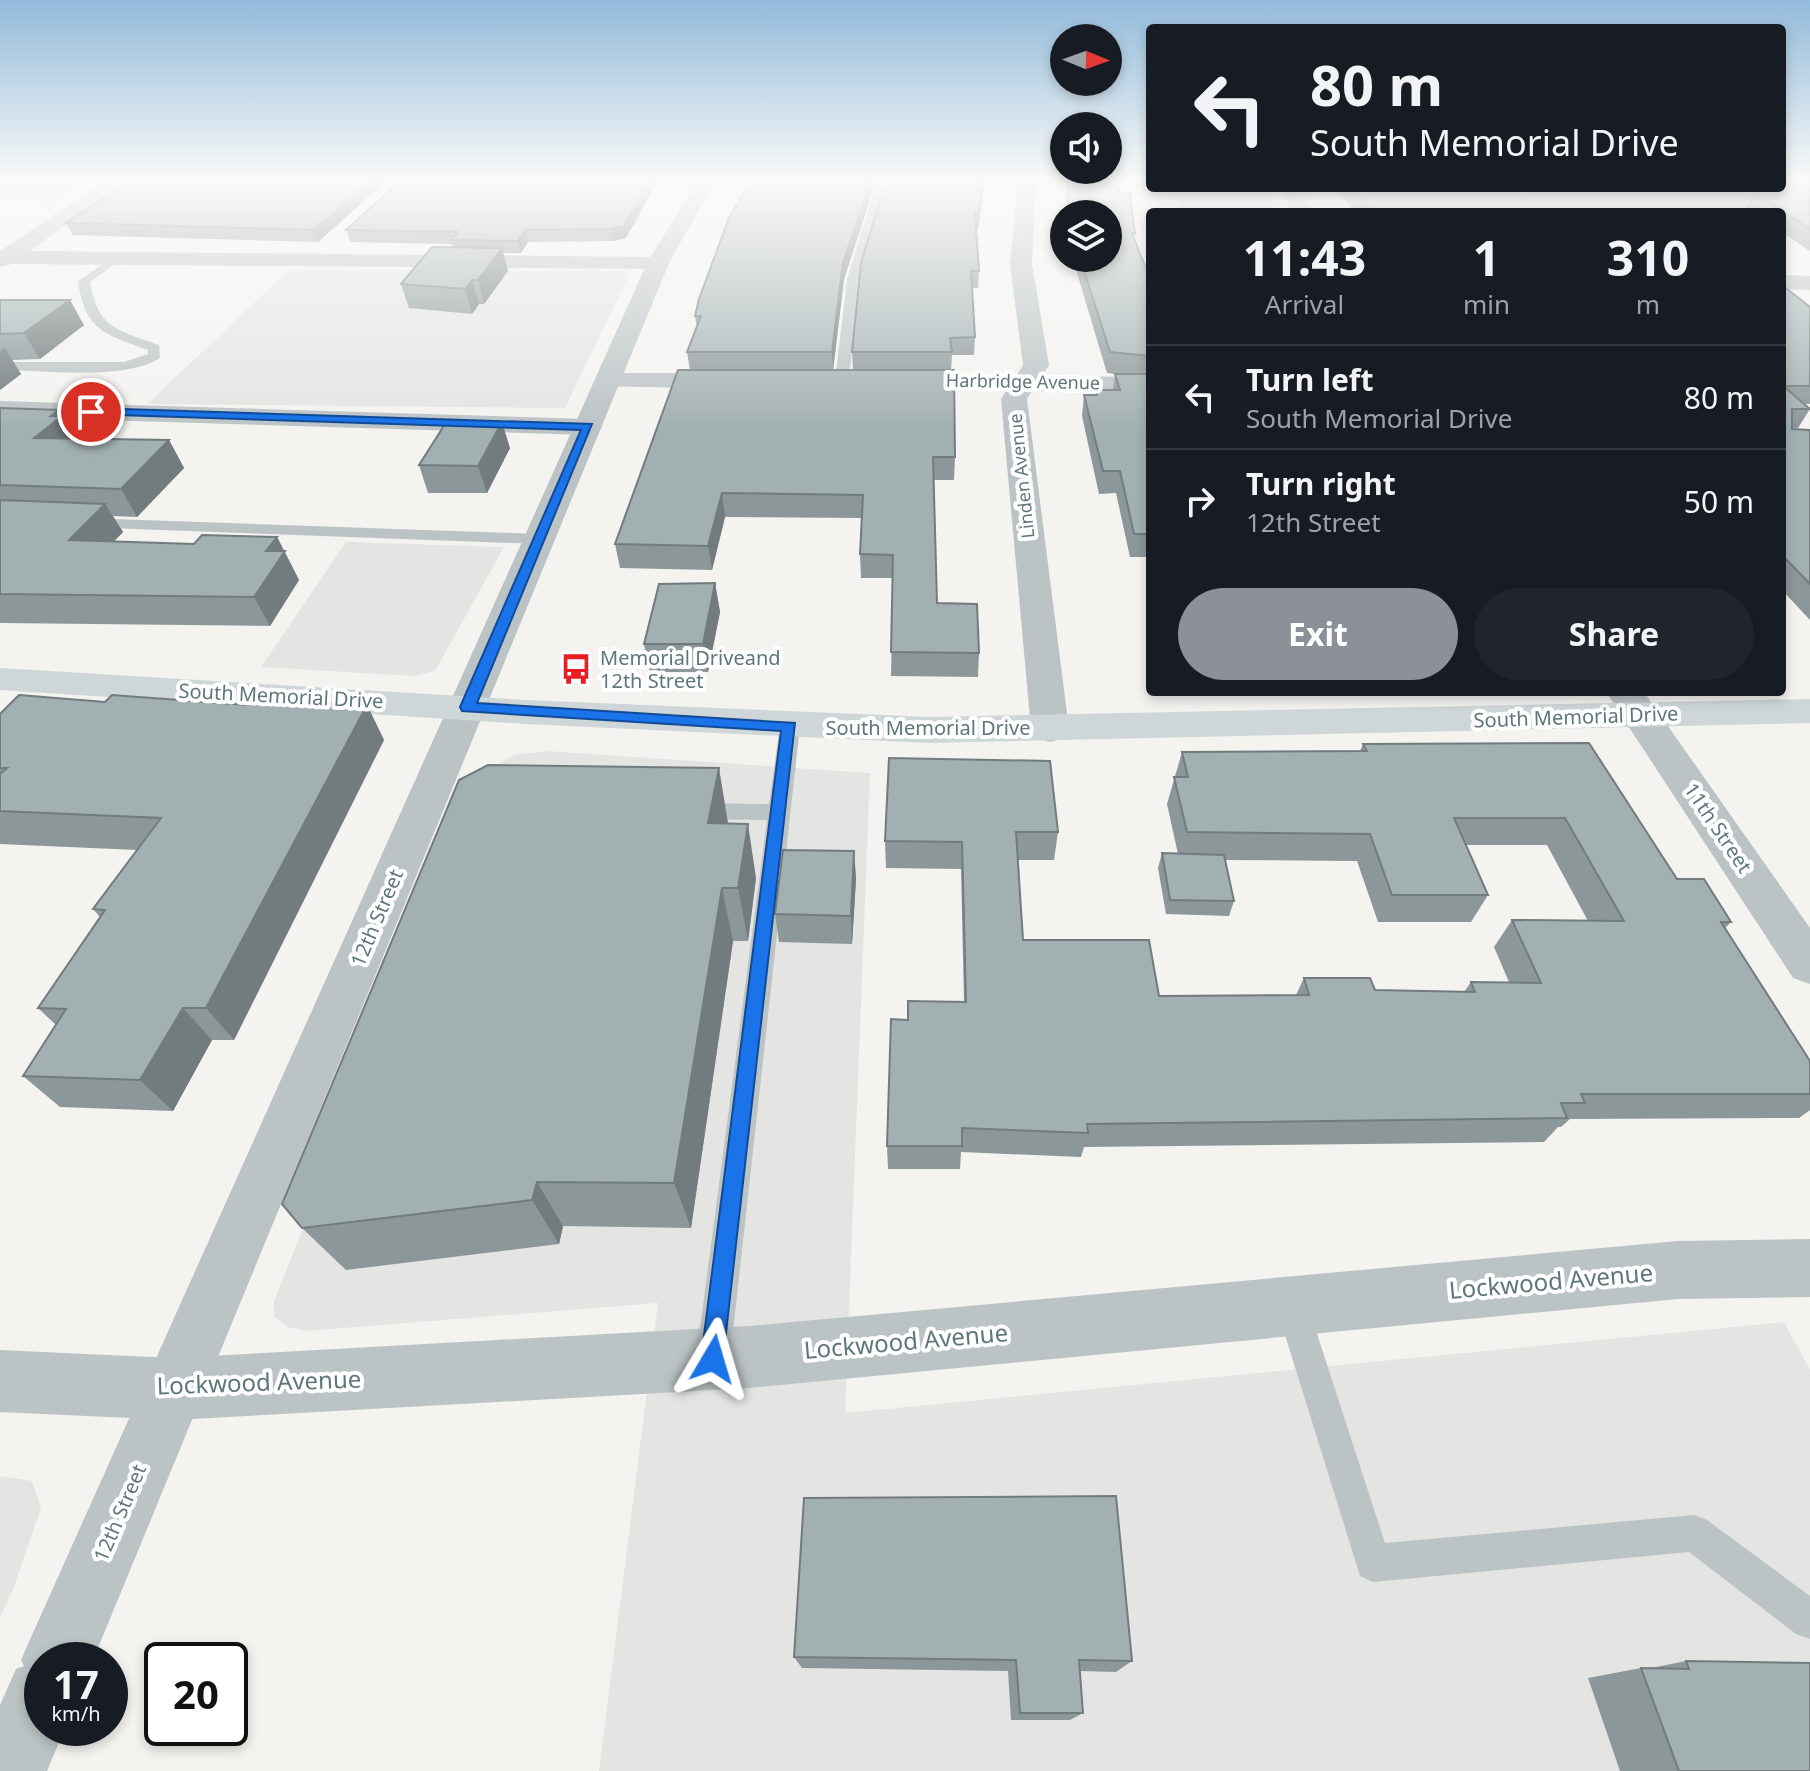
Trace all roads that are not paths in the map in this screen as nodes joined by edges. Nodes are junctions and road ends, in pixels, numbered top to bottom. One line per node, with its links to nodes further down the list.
1 (658, 263): 8 (street, 12th Street)
2 (108, 264): 7 (lane)
3 (858, 264): 11 (lane)
4 (1021, 264): 12 (street, Linden Avenue)
5 (1786, 282): 6 (street)
6 (1810, 283)
7 (0, 366)
8 (608, 381): 9 (street); 15 (street, 12th Street)
9 (768, 381)
10 (813, 381): 11 (street, Harbridge Avenue)
11 (842, 381): 12 (street, Harbridge Avenue)
12 (1023, 381): 13 (street, Harbridge Avenue); 23 (street, Linden Avenue)
13 (1146, 385)
14 (0, 409): 15 (street)
15 (588, 427): 17 (street, 12th Street)
16 (64, 522): 17 (lane)
17 (540, 539): 20 (street, 12th Street)
18 (0, 679): 20 (main road, South Memorial Drive)
19 (1633, 704): 21 (main road, South Memorial Drive); 23 (main road, South Memorial Drive); 26 (street, 11th Street)
20 (468, 707): 22 (main road, South Memorial Drive); 31 (street, 12th Street)
21 (1810, 711)
22 (790, 726): 23 (main road, South Memorial Drive); 25 (lane)
23 (1050, 729)
24 (672, 811): 25 (lane)
25 (779, 812): 29 (lane)
26 (1810, 965)
27 (1810, 1268): 28 (street, Lockwood Avenue)
28 (1292, 1306): 29 (street, Lockwood Avenue); 32 (lane)
29 (713, 1359): 31 (street, Lockwood Avenue)
30 (0, 1381): 31 (street, Lockwood Avenue)
31 (173, 1389): 33 (street, 12th Street)
32 (1810, 1620)
33 (65, 1642)
34 (24, 1736): 35 (street)
35 (9, 1771)

